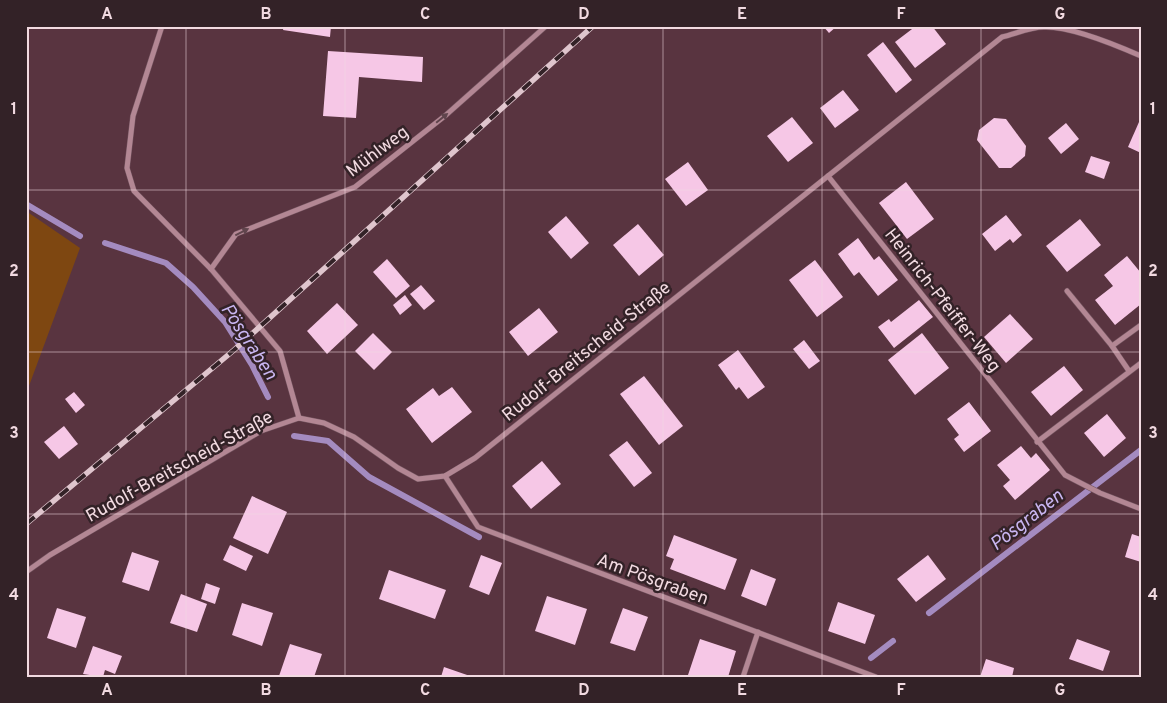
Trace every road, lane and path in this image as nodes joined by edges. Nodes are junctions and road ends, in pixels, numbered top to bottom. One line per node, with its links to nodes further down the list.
1 (162, 26): 6 (street)
2 (546, 26): 6 (street, Mühlweg, one-way to 2)
3 (1075, 29): 4 (street, Rudolf-Breitscheid-Straße); 5 (street, Rudolf-Breitscheid-Straße)
4 (1141, 56)
5 (828, 176): 13 (street, Heinrich-Pfeiffer-Weg); 14 (street, Rudolf-Breitscheid-Straße)
6 (211, 268): 12 (street)
7 (1067, 291): 9 (street)
8 (1141, 325): 9 (street)
9 (1112, 346): 11 (street)
10 (1141, 362): 11 (street)
11 (1128, 371): 13 (street)
12 (299, 418): 14 (street, Rudolf-Breitscheid-Straße); 16 (street, Rudolf-Breitscheid-Straße)
13 (1037, 442): 15 (street, Heinrich-Pfeiffer-Weg)
14 (445, 476): 17 (street, Am Pösgraben)
15 (1141, 509)
16 (26, 572)
17 (758, 632): 18 (street); 19 (street, Am Pösgraben)
18 (743, 677)
19 (876, 677)

